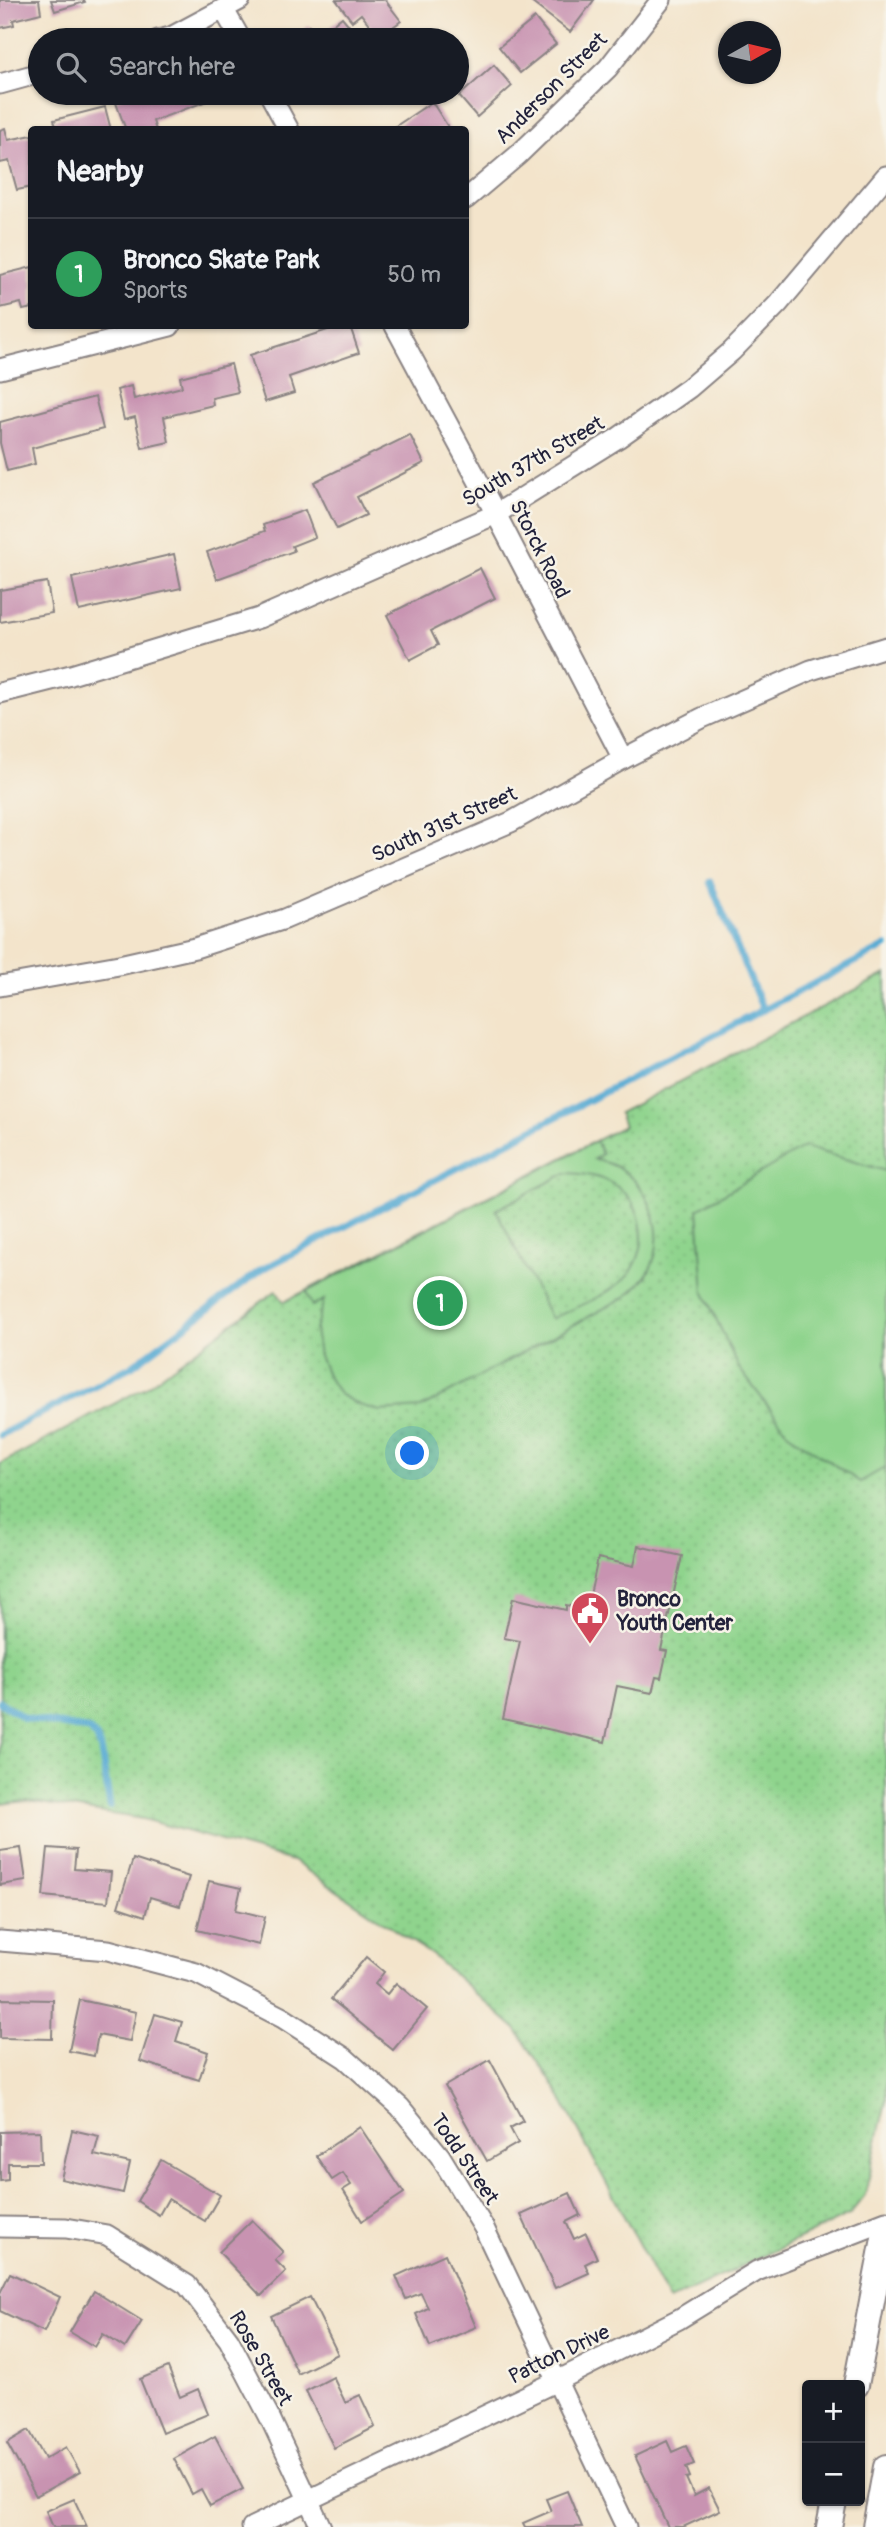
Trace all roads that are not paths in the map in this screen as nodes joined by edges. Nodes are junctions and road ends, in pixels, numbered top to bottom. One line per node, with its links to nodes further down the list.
1 (661, 0): 10 (street, Anderson Street)
2 (232, 5): 3 (street); 4 (street)
3 (188, 28)
4 (238, 28)
5 (28, 76): 6 (street)
6 (0, 84)
7 (275, 105): 8 (street)
8 (287, 126)
9 (886, 177): 14 (street, South 37th Street)
10 (469, 196)
11 (158, 329): 13 (street)
12 (397, 329): 14 (street, Storck Road)
13 (0, 369)
14 (496, 514): 16 (street, South 37th Street); 17 (street, Storck Road)
15 (886, 647): 17 (street, South 31st Street)
16 (0, 693)
17 (623, 759): 18 (street, South 31st Street)
18 (0, 986)
19 (0, 1941): 24 (street, Todd Street)
20 (886, 2221): 24 (street, Patton Drive)
21 (0, 2227): 26 (street, Rose Street)
22 (886, 2228): 23 (street)
23 (857, 2380)
24 (557, 2381): 26 (street, Patton Drive); 30 (street, Todd Street)
25 (886, 2468): 32 (street)
26 (308, 2501): 28 (street, Patton Drive); 29 (street, Rose Street)
27 (833, 2506): 31 (street)
28 (252, 2527)
29 (321, 2527)
30 (626, 2527)
31 (829, 2527)
32 (875, 2527)

